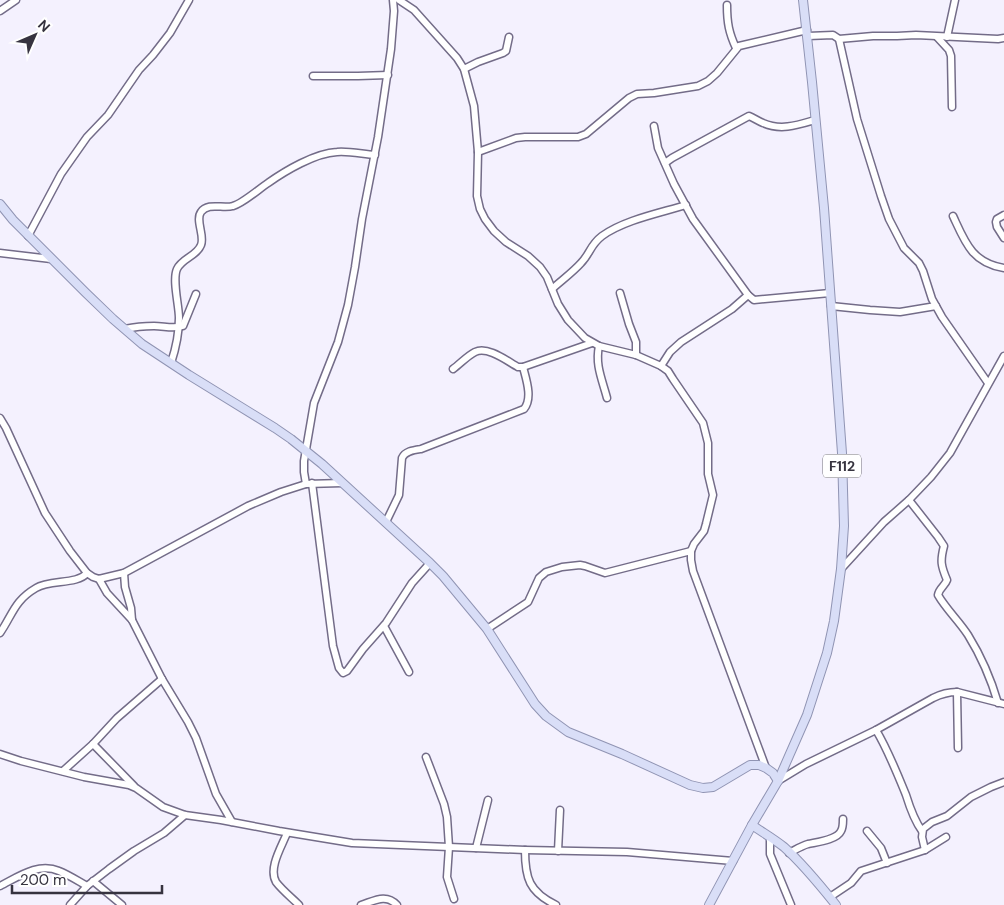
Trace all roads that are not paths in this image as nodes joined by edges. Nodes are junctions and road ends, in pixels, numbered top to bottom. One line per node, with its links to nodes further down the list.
1 (16, 0): 8 (street)
2 (189, 0): 30 (street)
3 (393, 0): 9 (street)
4 (803, 0): 10 (main road, F112)
5 (955, 0): 13 (street)
6 (402, 2): 9 (street); 17 (street)
7 (727, 6): 16 (street)
8 (0, 11)
9 (394, 11): 18 (street)
10 (807, 33): 15 (street); 16 (street); 21 (main road, F112)
11 (509, 37): 17 (street)
12 (937, 37): 13 (street); 15 (street); 20 (street)
13 (947, 37): 14 (street)
14 (1004, 38)
15 (839, 39): 41 (street)
16 (736, 48): 23 (street)
17 (464, 69): 23 (street)
18 (388, 74): 19 (street); 24 (street)
19 (313, 76)
20 (952, 107)
21 (815, 120): 25 (street); 36 (main road, F112)
22 (654, 126): 25 (street)
23 (478, 152): 35 (street)
24 (375, 155): 42 (street); 54 (street)
25 (664, 163): 27 (street)
26 (0, 204): 30 (main road)
27 (686, 206): 35 (street); 39 (street)
28 (1004, 215): 31 (street)
29 (953, 216): 34 (street)
30 (28, 236): 33 (main road)
31 (1004, 238)
32 (0, 253): 33 (street)
33 (51, 258): 43 (main road)
34 (1004, 268)
35 (552, 289): 44 (street)
36 (830, 292): 39 (street); 40 (main road, F112)
37 (620, 293): 45 (street)
38 (196, 294): 42 (street)
39 (748, 295): 48 (street)
40 (831, 306): 41 (street); 61 (main road, F112)
41 (936, 306): 51 (street)
42 (178, 328): 43 (street); 47 (street)
43 (125, 329): 47 (main road)
44 (596, 344): 45 (street); 49 (street); 52 (street)
45 (636, 355): 48 (street)
46 (1004, 356): 51 (street)
47 (171, 363): 54 (main road)
48 (661, 366): 59 (street)
49 (523, 367): 50 (street); 58 (street)
50 (453, 369)
51 (988, 383): 57 (street)
52 (607, 398)
53 (0, 418): 62 (street)
54 (306, 451): 55 (street); 56 (main road)
55 (309, 483): 56 (street); 63 (street); 66 (street)
56 (342, 483): 58 (main road)
57 (909, 500): 61 (street); 72 (street)
58 (386, 522): 60 (main road)
59 (690, 551): 67 (street); 78 (street)
60 (430, 563): 66 (street); 67 (main road)
61 (841, 569): 80 (main road, F112)
62 (87, 573): 64 (street); 68 (street)
63 (124, 574): 64 (street); 65 (street)
64 (99, 579): 65 (street)
65 (132, 620): 70 (street)
66 (384, 626): 69 (street)
67 (487, 629): 78 (main road)
68 (0, 633)
69 (409, 672)
70 (162, 679): 74 (street); 87 (street)
71 (957, 692): 72 (street); 73 (street); 75 (street)
72 (1001, 703)
73 (876, 730): 80 (street); 90 (street)
74 (93, 744): 79 (street); 82 (street)
75 (958, 748)
76 (0, 754): 79 (street)
77 (426, 757): 94 (street)
78 (766, 768): 80 (main road)
79 (63, 771): 82 (street)
80 (778, 781): 88 (main road, F112)
81 (1004, 782): 90 (street)
82 (136, 788): 85 (street)
83 (488, 800): 95 (street)
84 (560, 810): 98 (street)
85 (185, 816): 87 (street); 102 (street)
86 (843, 819): 99 (street)
87 (232, 822): 91 (street)
88 (752, 825): 92 (main road); 100 (main road, F112)
89 (867, 831): 101 (street)
90 (922, 831): 97 (street)
91 (287, 832): 94 (street); 109 (street)
92 (770, 837): 99 (main road); 114 (street)
93 (946, 838): 97 (street)
94 (449, 847): 95 (street); 106 (street)
95 (476, 848): 96 (street)
96 (526, 850): 98 (street); 112 (street)
97 (925, 850): 101 (street)
98 (558, 851): 100 (street)
99 (790, 853): 105 (main road)
100 (733, 861): 113 (main road, F112)
101 (886, 863): 105 (street)
102 (93, 881): 104 (street); 108 (street)
103 (0, 886): 104 (street)
104 (87, 886): 107 (street)
105 (830, 897): 115 (main road)
106 (454, 899)
107 (70, 905)
108 (122, 905)
109 (299, 905)
110 (361, 905): 111 (street)
111 (397, 905)
112 (556, 905)
113 (708, 905)
114 (791, 905)
115 (836, 905)

